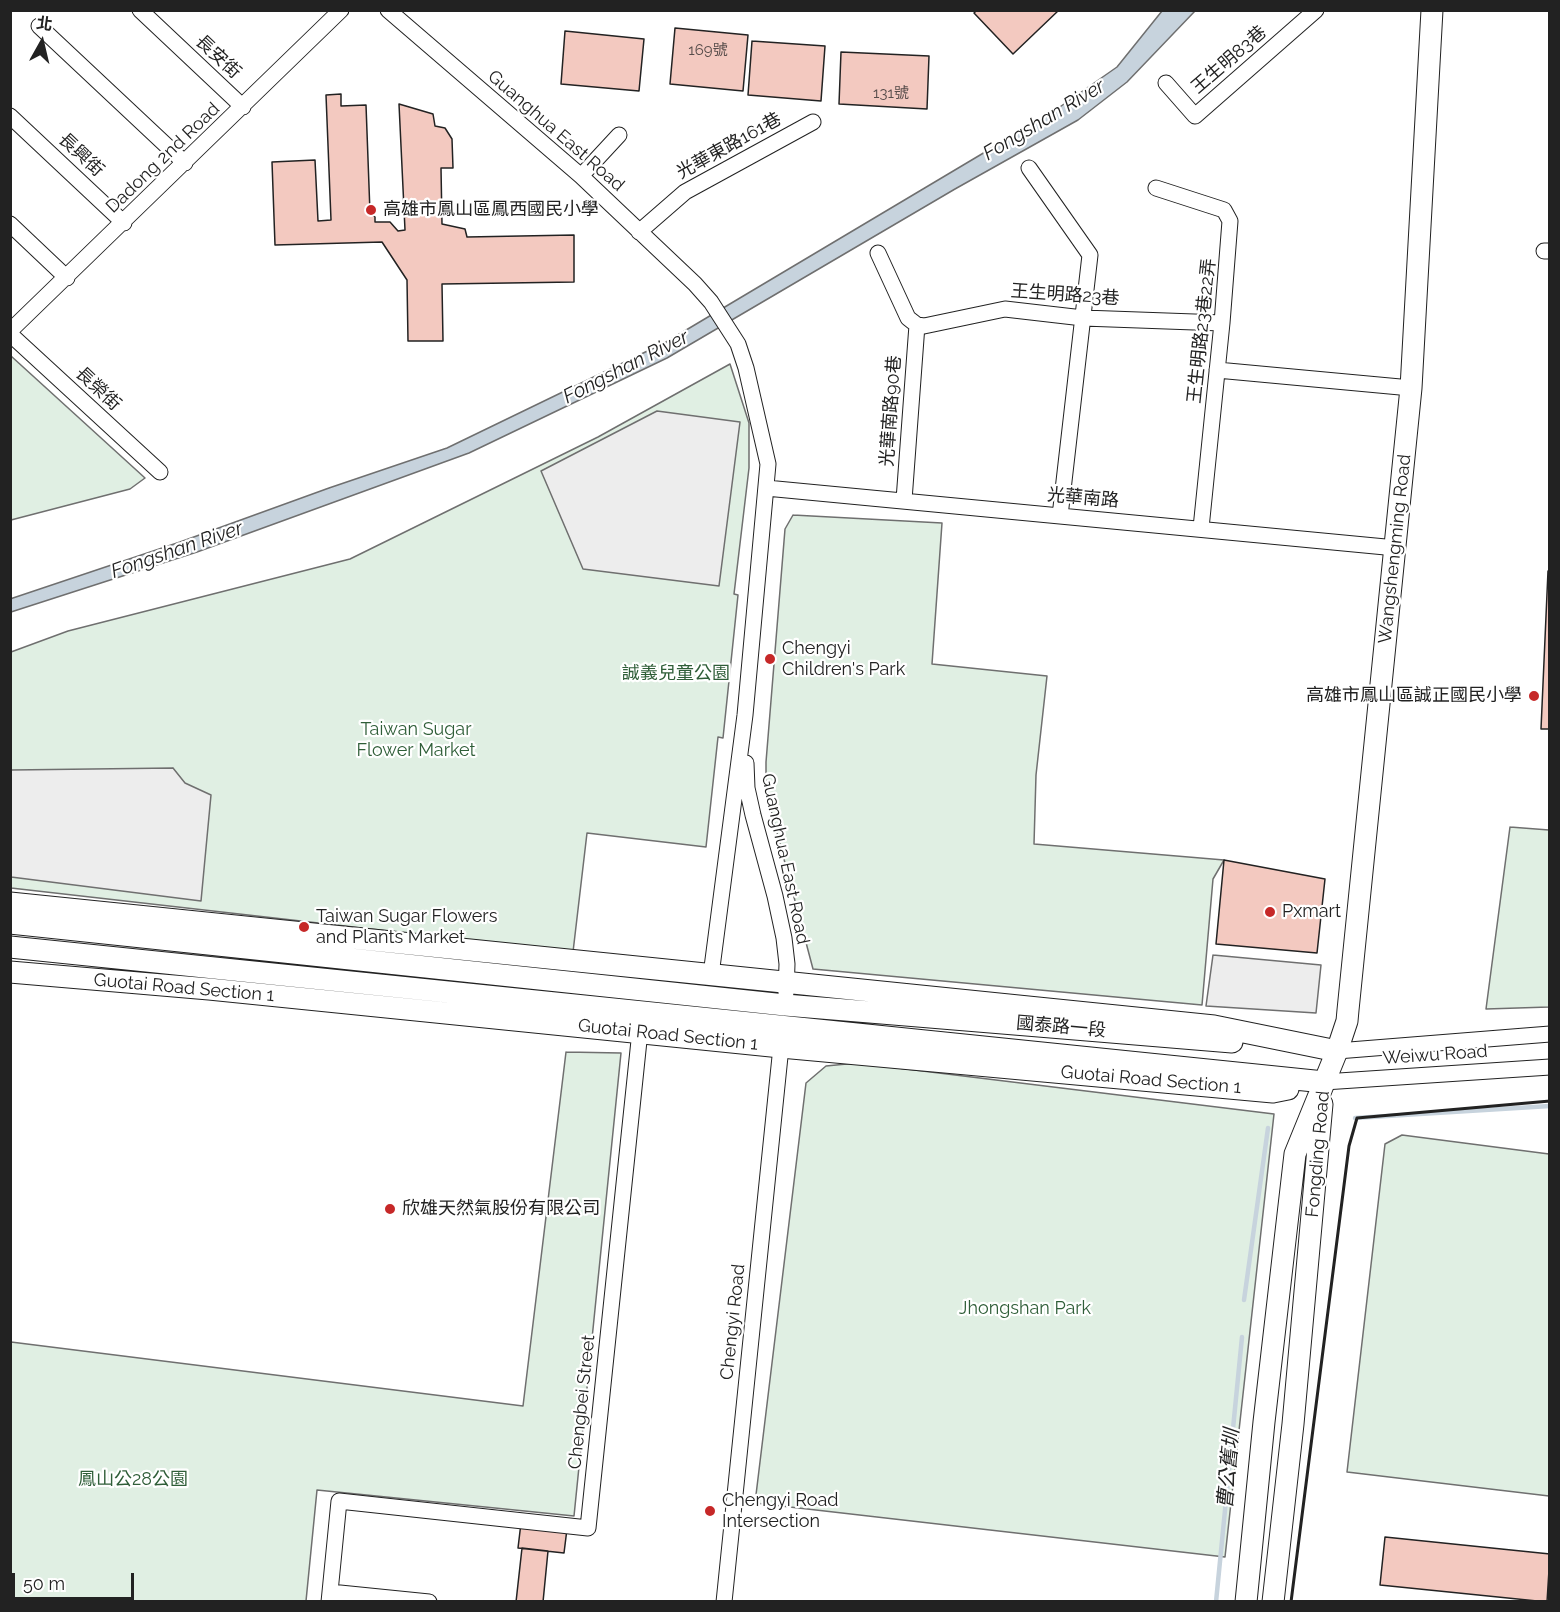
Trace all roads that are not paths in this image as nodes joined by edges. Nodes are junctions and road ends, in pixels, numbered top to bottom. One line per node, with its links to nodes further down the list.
1 (341, 10): 8 (street, Dadong 2nd Road)
2 (388, 10): 14 (street, Guanghua East Road)
3 (1316, 10): 7 (street, 王生明83巷)
4 (1432, 10): 26 (street, Wangshengming Road)
5 (150, 14): 8 (street, 長安街)
6 (39, 26): 12 (street)
7 (1166, 83)
8 (243, 107): 12 (street, Dadong 2nd Road)
9 (10, 116): 16 (street, 長興街)
10 (813, 122): 18 (street, 光華東路161巷)
11 (620, 135): 14 (street)
12 (185, 163): 16 (street, Dadong 2nd Road)
13 (1029, 168): 21 (street)
14 (581, 176): 18 (street, Guanghua East Road)
15 (1156, 188): 22 (street, 王生明路23巷22弄)
16 (124, 223): 20 (street, Dadong 2nd Road)
17 (10, 224): 20 (street)
18 (639, 232): 28 (street, Guanghua East Road)
19 (878, 253): 23 (street)
20 (67, 278): 24 (street, Dadong 2nd Road)
21 (1083, 318): 22 (street, 王生明路23巷); 23 (street, 王生明路23巷); 30 (street)
22 (1222, 323): 25 (street, 王生明路23巷22弄)
23 (917, 325): 29 (street, 光華南路90巷)
24 (10, 333): 27 (street, 長榮街)
25 (1217, 370): 26 (street); 31 (street, 王生明路23巷22弄)
26 (1411, 388): 32 (street, Wangshengming Road)
27 (160, 472)
28 (766, 488): 29 (street, 光華南路); 33 (street, Guanghua East Road)
29 (904, 500): 30 (street, 光華南路)
30 (1060, 516): 31 (street, 光華南路)
31 (1201, 528): 32 (street, 光華南路)
32 (1396, 548): 45 (street, Wangshengming Road)
33 (745, 715): 38 (street, Guanghua East Road); 39 (street, Guanghua East Road)
34 (10, 903): 38 (street)
35 (10, 923): 41 (street)
36 (10, 947): 44 (street, Guotai Road Section 1)
37 (10, 972): 42 (street, Guotai Road Section 1)
38 (711, 975): 39 (street)
39 (787, 983): 40 (street); 41 (street, Guanghua East Road)
40 (894, 1003): 41 (street, 國泰路一段); 45 (street, 國泰路一段)
41 (785, 1005): 44 (street, Guanghua East Road)
42 (640, 1031): 44 (street, Guotai Road Section 1); 48 (street, Chengbei Street)
43 (1550, 1034): 45 (street, Weiwu Road)
44 (782, 1037): 47 (street, 國泰路一段); 50 (street, Chengyi Road)
45 (1337, 1051): 47 (street, Wangshengming Road)
46 (1550, 1067): 47 (street, Weiwu Road)
47 (1324, 1082): 51 (street, Fongding Road); 52 (street, Fongding Road)
48 (329, 1597): 49 (street)
49 (429, 1602)
50 (724, 1602)
51 (1246, 1602)
52 (1273, 1602)

